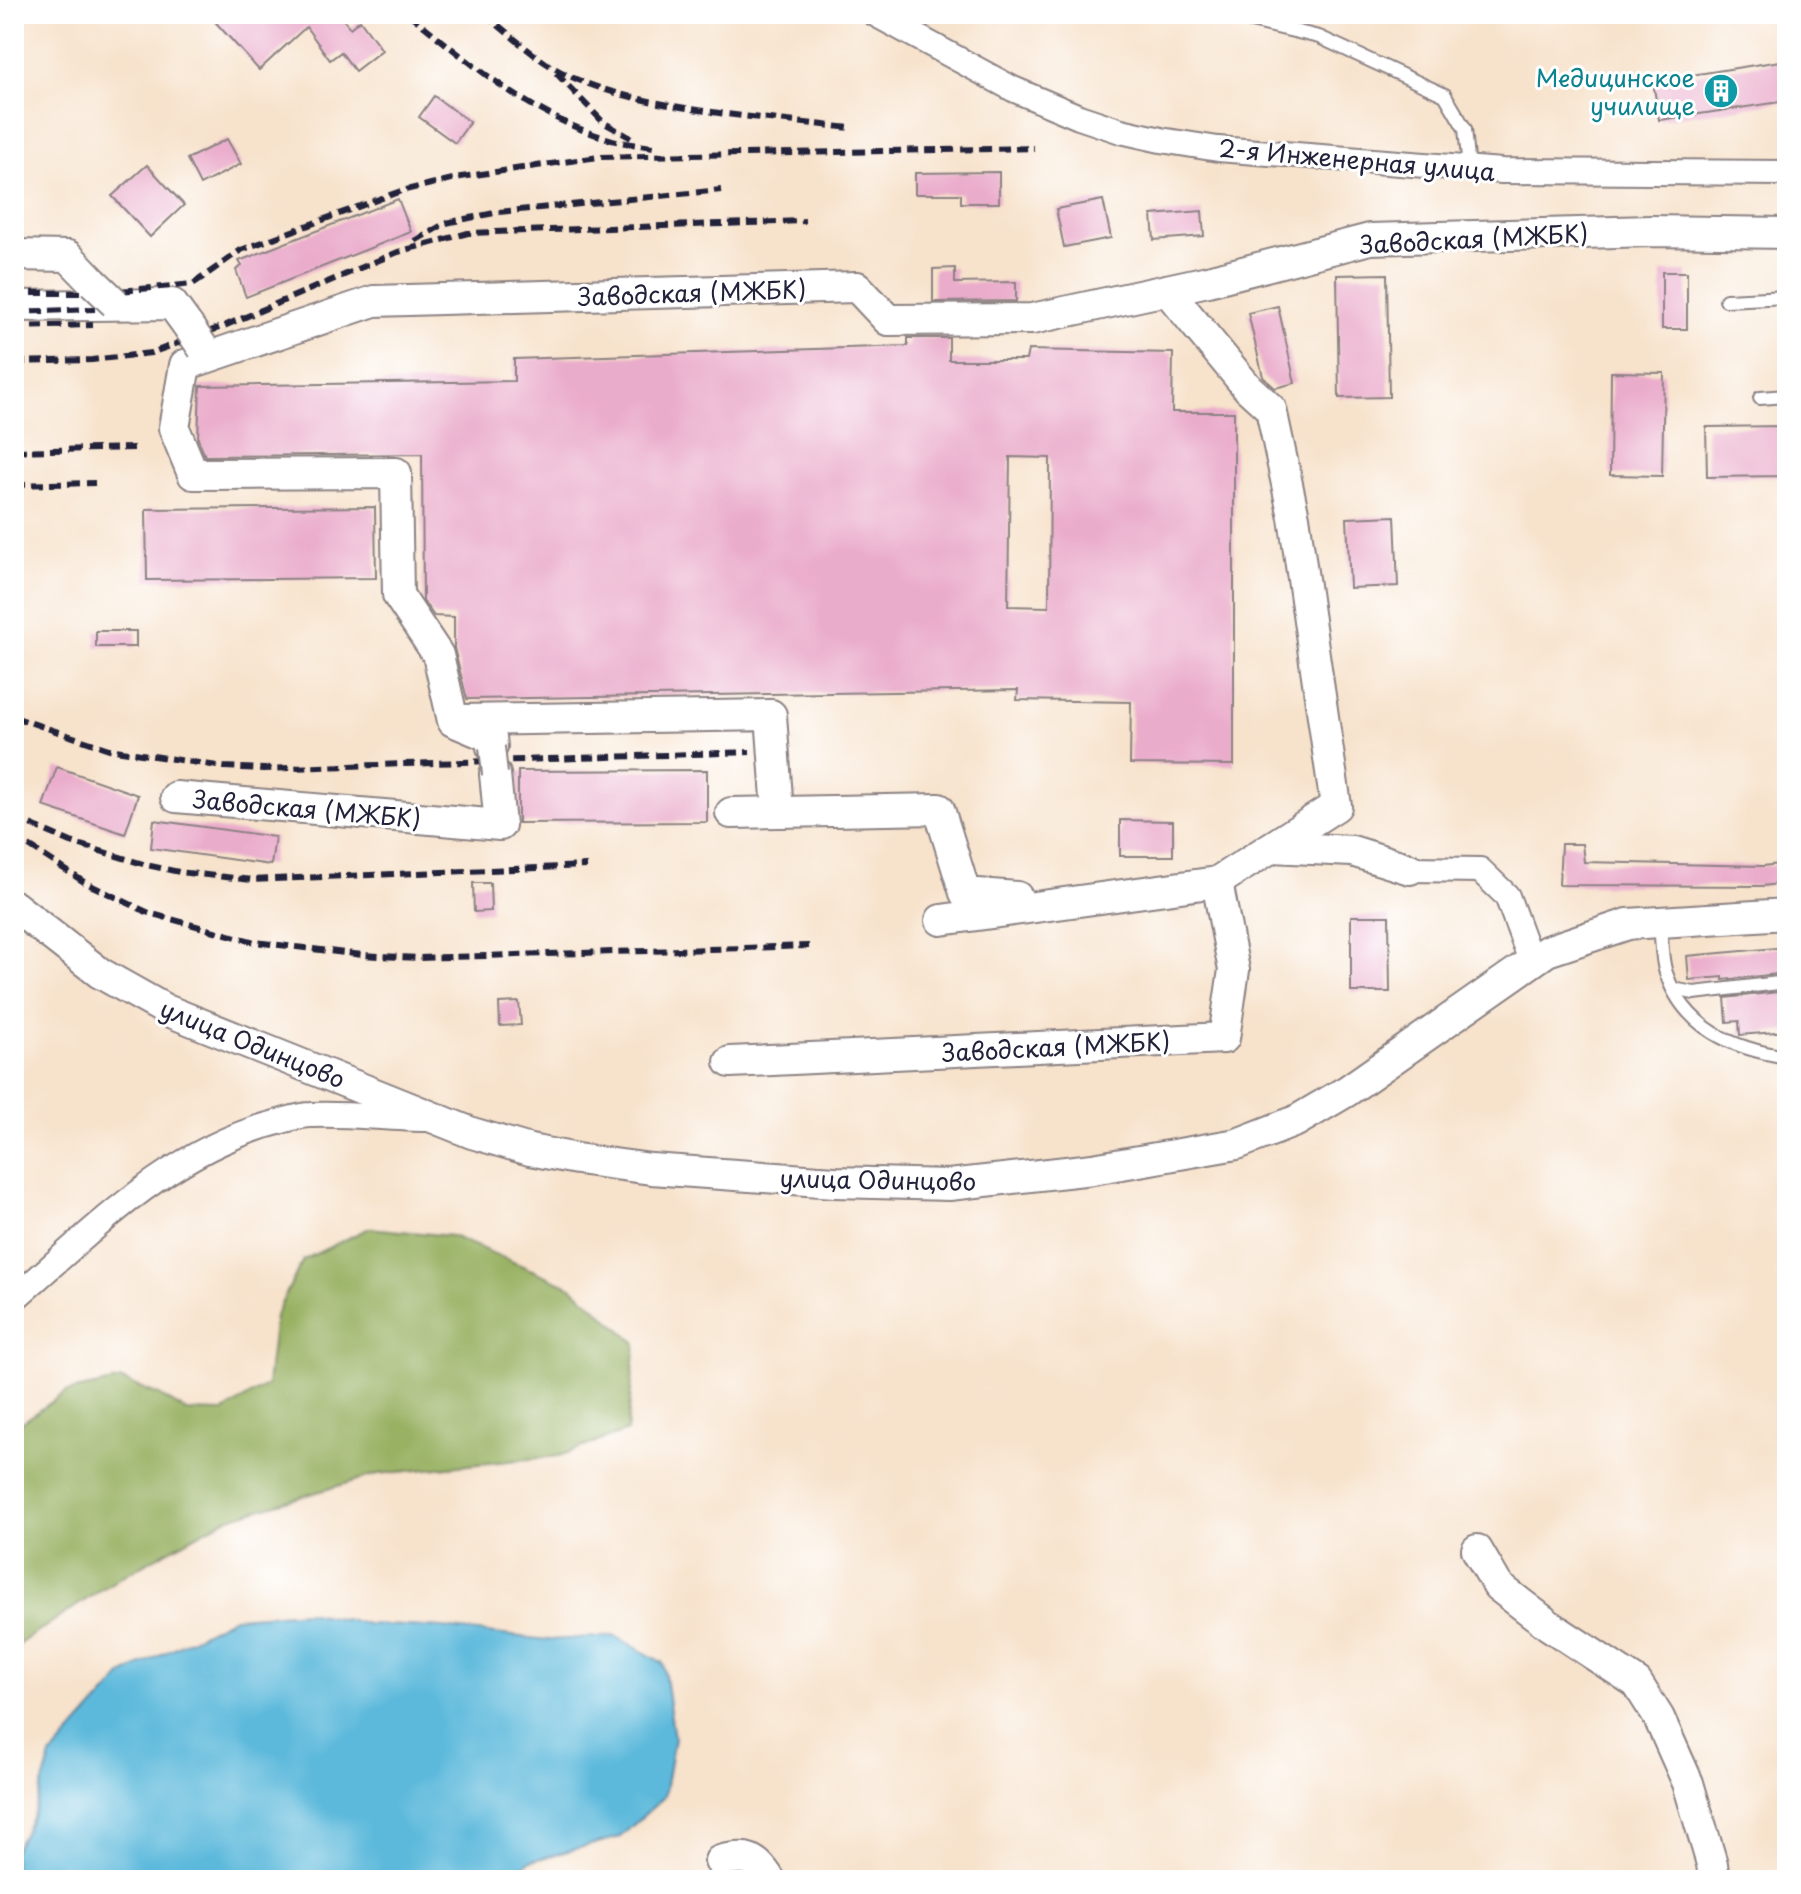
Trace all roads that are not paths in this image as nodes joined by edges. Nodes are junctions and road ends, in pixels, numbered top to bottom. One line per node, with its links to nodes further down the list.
1 (875, 14): 3 (street, 2-я Инженерная улица)
2 (1222, 14): 3 (lane)
3 (1469, 168): 4 (street, 2-я Инженерная улица)
4 (1787, 173)
5 (1787, 233): 7 (street, Заводская (МЖБК))
6 (14, 255): 10 (street, bridge)
7 (1167, 290): 12 (street, Заводская (МЖБК)); 19 (street)
8 (1787, 297): 9 (lane)
9 (1726, 300)
10 (116, 304): 11 (street); 12 (street)
11 (14, 306)
12 (200, 343): 15 (street, Заводская (МЖБК))
13 (1787, 396): 14 (lane)
14 (1760, 398)
15 (453, 721): 16 (street, Заводская (МЖБК)); 17 (street)
16 (176, 797)
17 (778, 812): 18 (street); 22 (street)
18 (731, 813)
19 (1272, 847): 20 (street); 21 (street)
20 (1410, 869): 27 (street)
21 (1217, 882): 22 (street); 31 (street, Заводская (МЖБК))
22 (1079, 901): 25 (street)
23 (14, 906): 32 (street, улица Одинцово)
24 (1787, 914): 26 (street, улица Одинцово)
25 (941, 920)
26 (1660, 921): 27 (street, улица Одинцово); 29 (lane)
27 (1531, 961): 32 (street, улица Одинцово)
28 (1787, 982): 29 (lane)
29 (1673, 989): 30 (lane)
30 (1787, 1057)
31 (730, 1062)
32 (438, 1119): 33 (street)
33 (14, 1299)
34 (1477, 1550): 37 (street)
35 (720, 1861): 36 (street)
36 (770, 1880)
37 (1714, 1880)

